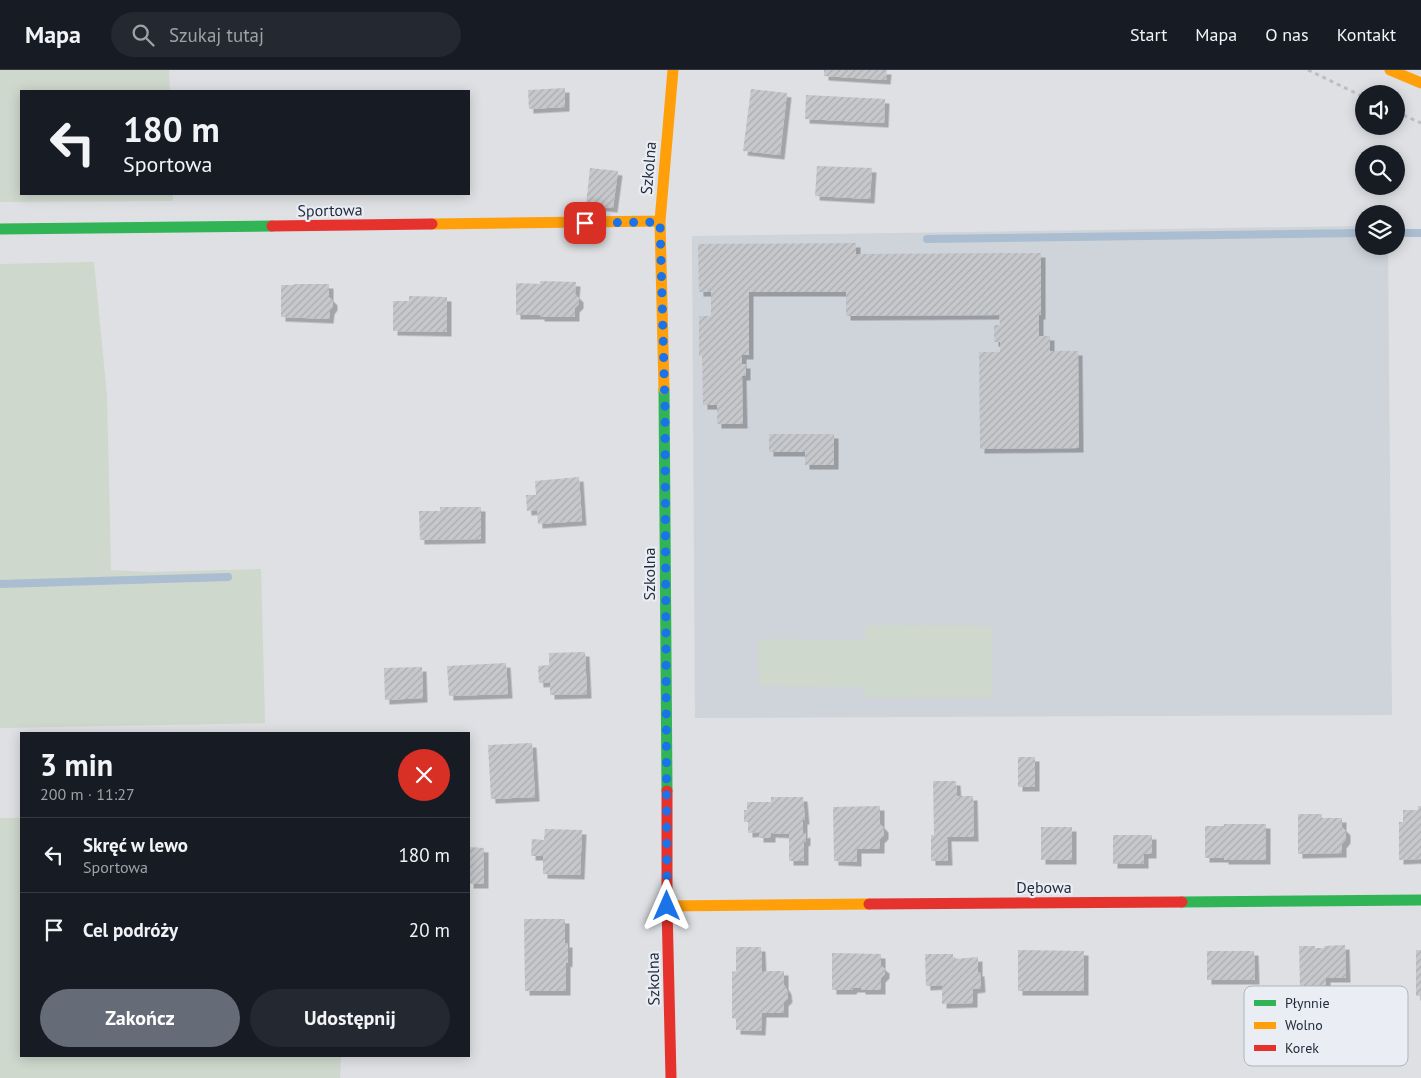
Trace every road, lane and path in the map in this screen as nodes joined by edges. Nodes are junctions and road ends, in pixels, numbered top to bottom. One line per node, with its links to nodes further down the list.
1 (673, 70): 8 (street, Szkolna)
2 (1308, 70): 5 (path)
3 (1390, 70): 4 (street)
4 (1421, 84)
5 (1355, 93)
6 (1405, 116): 7 (path)
7 (1421, 123)
8 (660, 222): 9 (street, Sportowa); 11 (street, Szkolna)
9 (0, 230)
10 (1421, 900): 11 (street, Dębowa)
11 (667, 906): 12 (street, Szkolna)
12 (672, 1078)

